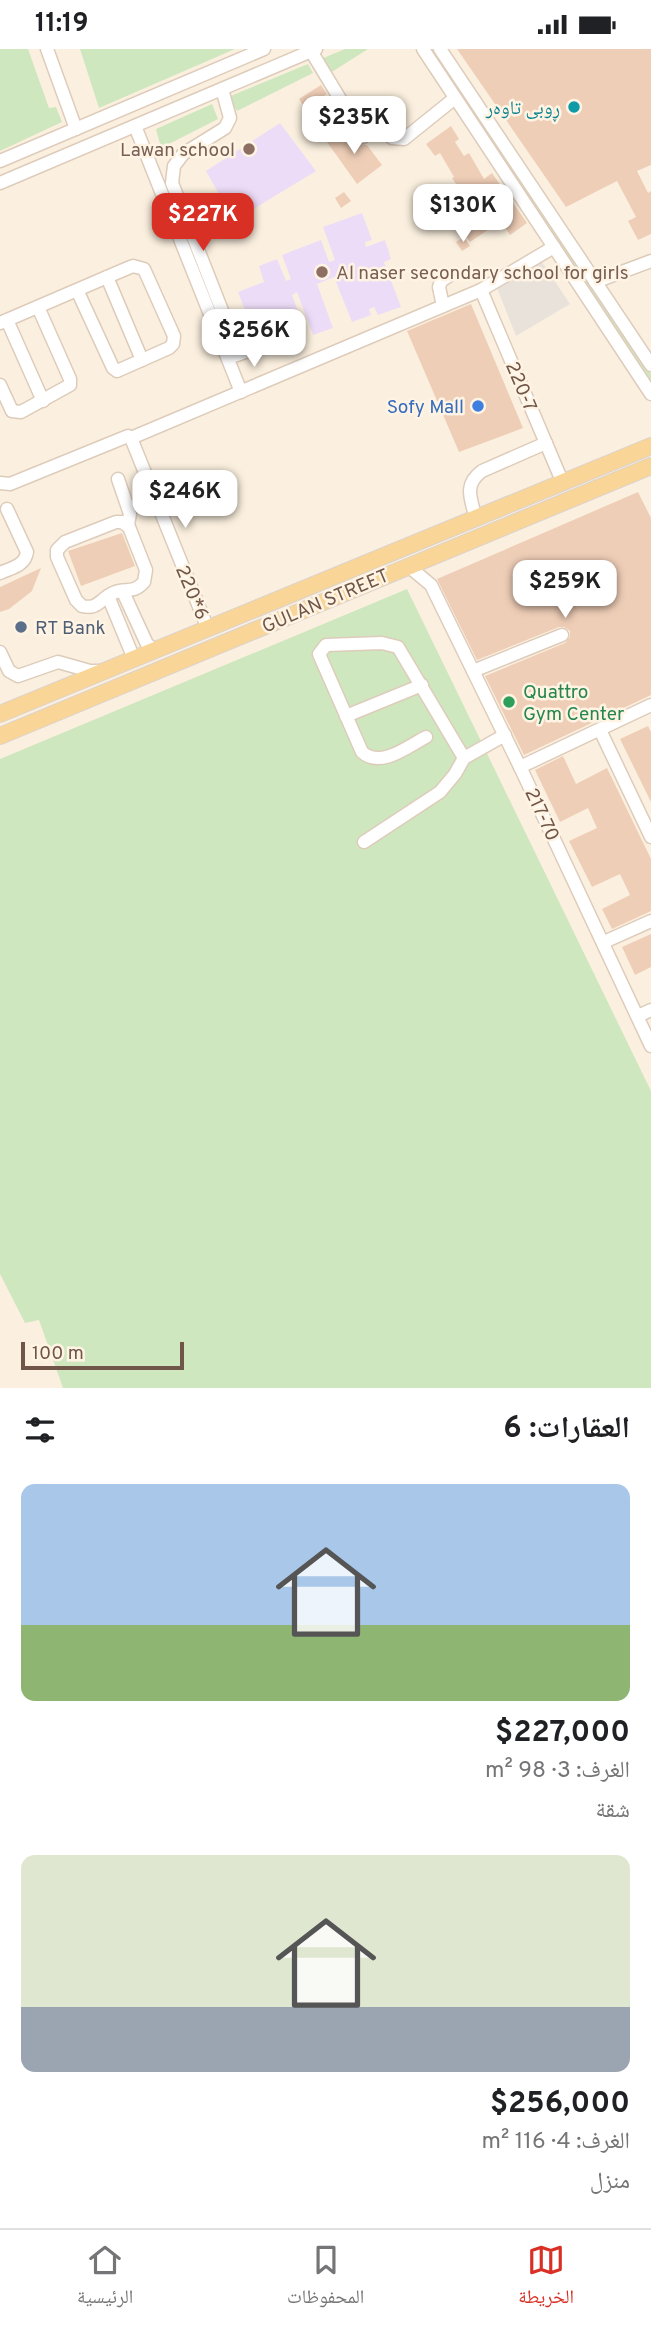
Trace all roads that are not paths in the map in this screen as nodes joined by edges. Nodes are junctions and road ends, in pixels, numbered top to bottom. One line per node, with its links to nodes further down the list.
1 (47, 49): 10 (street)
2 (264, 49): 10 (street)
3 (423, 49): 7 (street)
4 (440, 49): 18 (street)
5 (313, 50): 6 (street); 11 (street)
6 (222, 89): 9 (street); 25 (street)
7 (455, 98): 8 (street); 14 (street)
8 (391, 122)
9 (135, 126): 13 (street); 25 (street)
10 (76, 129): 12 (street)
11 (363, 137)
12 (0, 161)
13 (0, 183)
14 (554, 247): 20 (street); 30 (street)
15 (651, 261): 18 (street)
16 (450, 275): 21 (street)
17 (107, 277): 19 (street); 26 (street); 26 (street)
18 (595, 282): 27 (street)
19 (77, 290): 22 (street); 26 (street)
20 (481, 291): 21 (street); 33 (street, 220-7)
21 (443, 306): 29 (street)
22 (38, 307): 23 (street); 31 (street)
23 (4, 322): 31 (street)
24 (283, 339): 25 (street)
25 (233, 356): 29 (street)
26 (142, 360)
27 (651, 365)
28 (0, 385): 31 (street)
29 (241, 393): 32 (street)
30 (651, 394)
31 (43, 401)
32 (130, 439): 38 (street); 39 (street); 49 (street, 220*6)
33 (546, 443): 37 (street, 220-7); 41 (street)
34 (651, 446): 37 (main road, GULAN STREET)
35 (651, 466): 43 (main road, GULAN STREET)
36 (118, 479): 42 (street)
37 (562, 481): 41 (main road, GULAN STREET)
38 (0, 483)
39 (0, 491)
40 (7, 509): 45 (street)
41 (477, 519): 49 (main road, GULAN STREET)
42 (128, 525): 47 (street); 48 (street)
43 (438, 553): 44 (main road, GULAN STREET); 46 (street)
44 (405, 567): 46 (street, 217-70); 62 (main road, GULAN STREET)
45 (0, 573)
46 (431, 585): 55 (street, 217-70)
47 (123, 592): 48 (street); 51 (street)
48 (108, 596): 53 (street)
49 (208, 629): 51 (main road, GULAN STREET)
50 (562, 635): 55 (street)
51 (155, 650): 53 (main road, GULAN STREET)
52 (0, 652): 54 (street)
53 (134, 659): 54 (main road, GULAN STREET)
54 (103, 671): 58 (main road, GULAN STREET)
55 (473, 671): 61 (street, 217-70)
56 (422, 685): 59 (street); 59 (street); 64 (street)
57 (651, 705): 60 (street)
58 (0, 714)
59 (346, 716): 63 (street)
60 (600, 730): 65 (street); 66 (street)
61 (505, 735): 64 (street); 65 (street, 217-70)
62 (0, 736)
63 (426, 737)
64 (464, 758): 67 (street)
65 (520, 767): 69 (street, 217-70)
66 (651, 837)
67 (364, 842)
68 (651, 921): 69 (street)
69 (604, 942): 71 (street, 217-70)
70 (651, 1010): 71 (street)
71 (638, 1016): 72 (street, 217-70)
72 (651, 1046)

